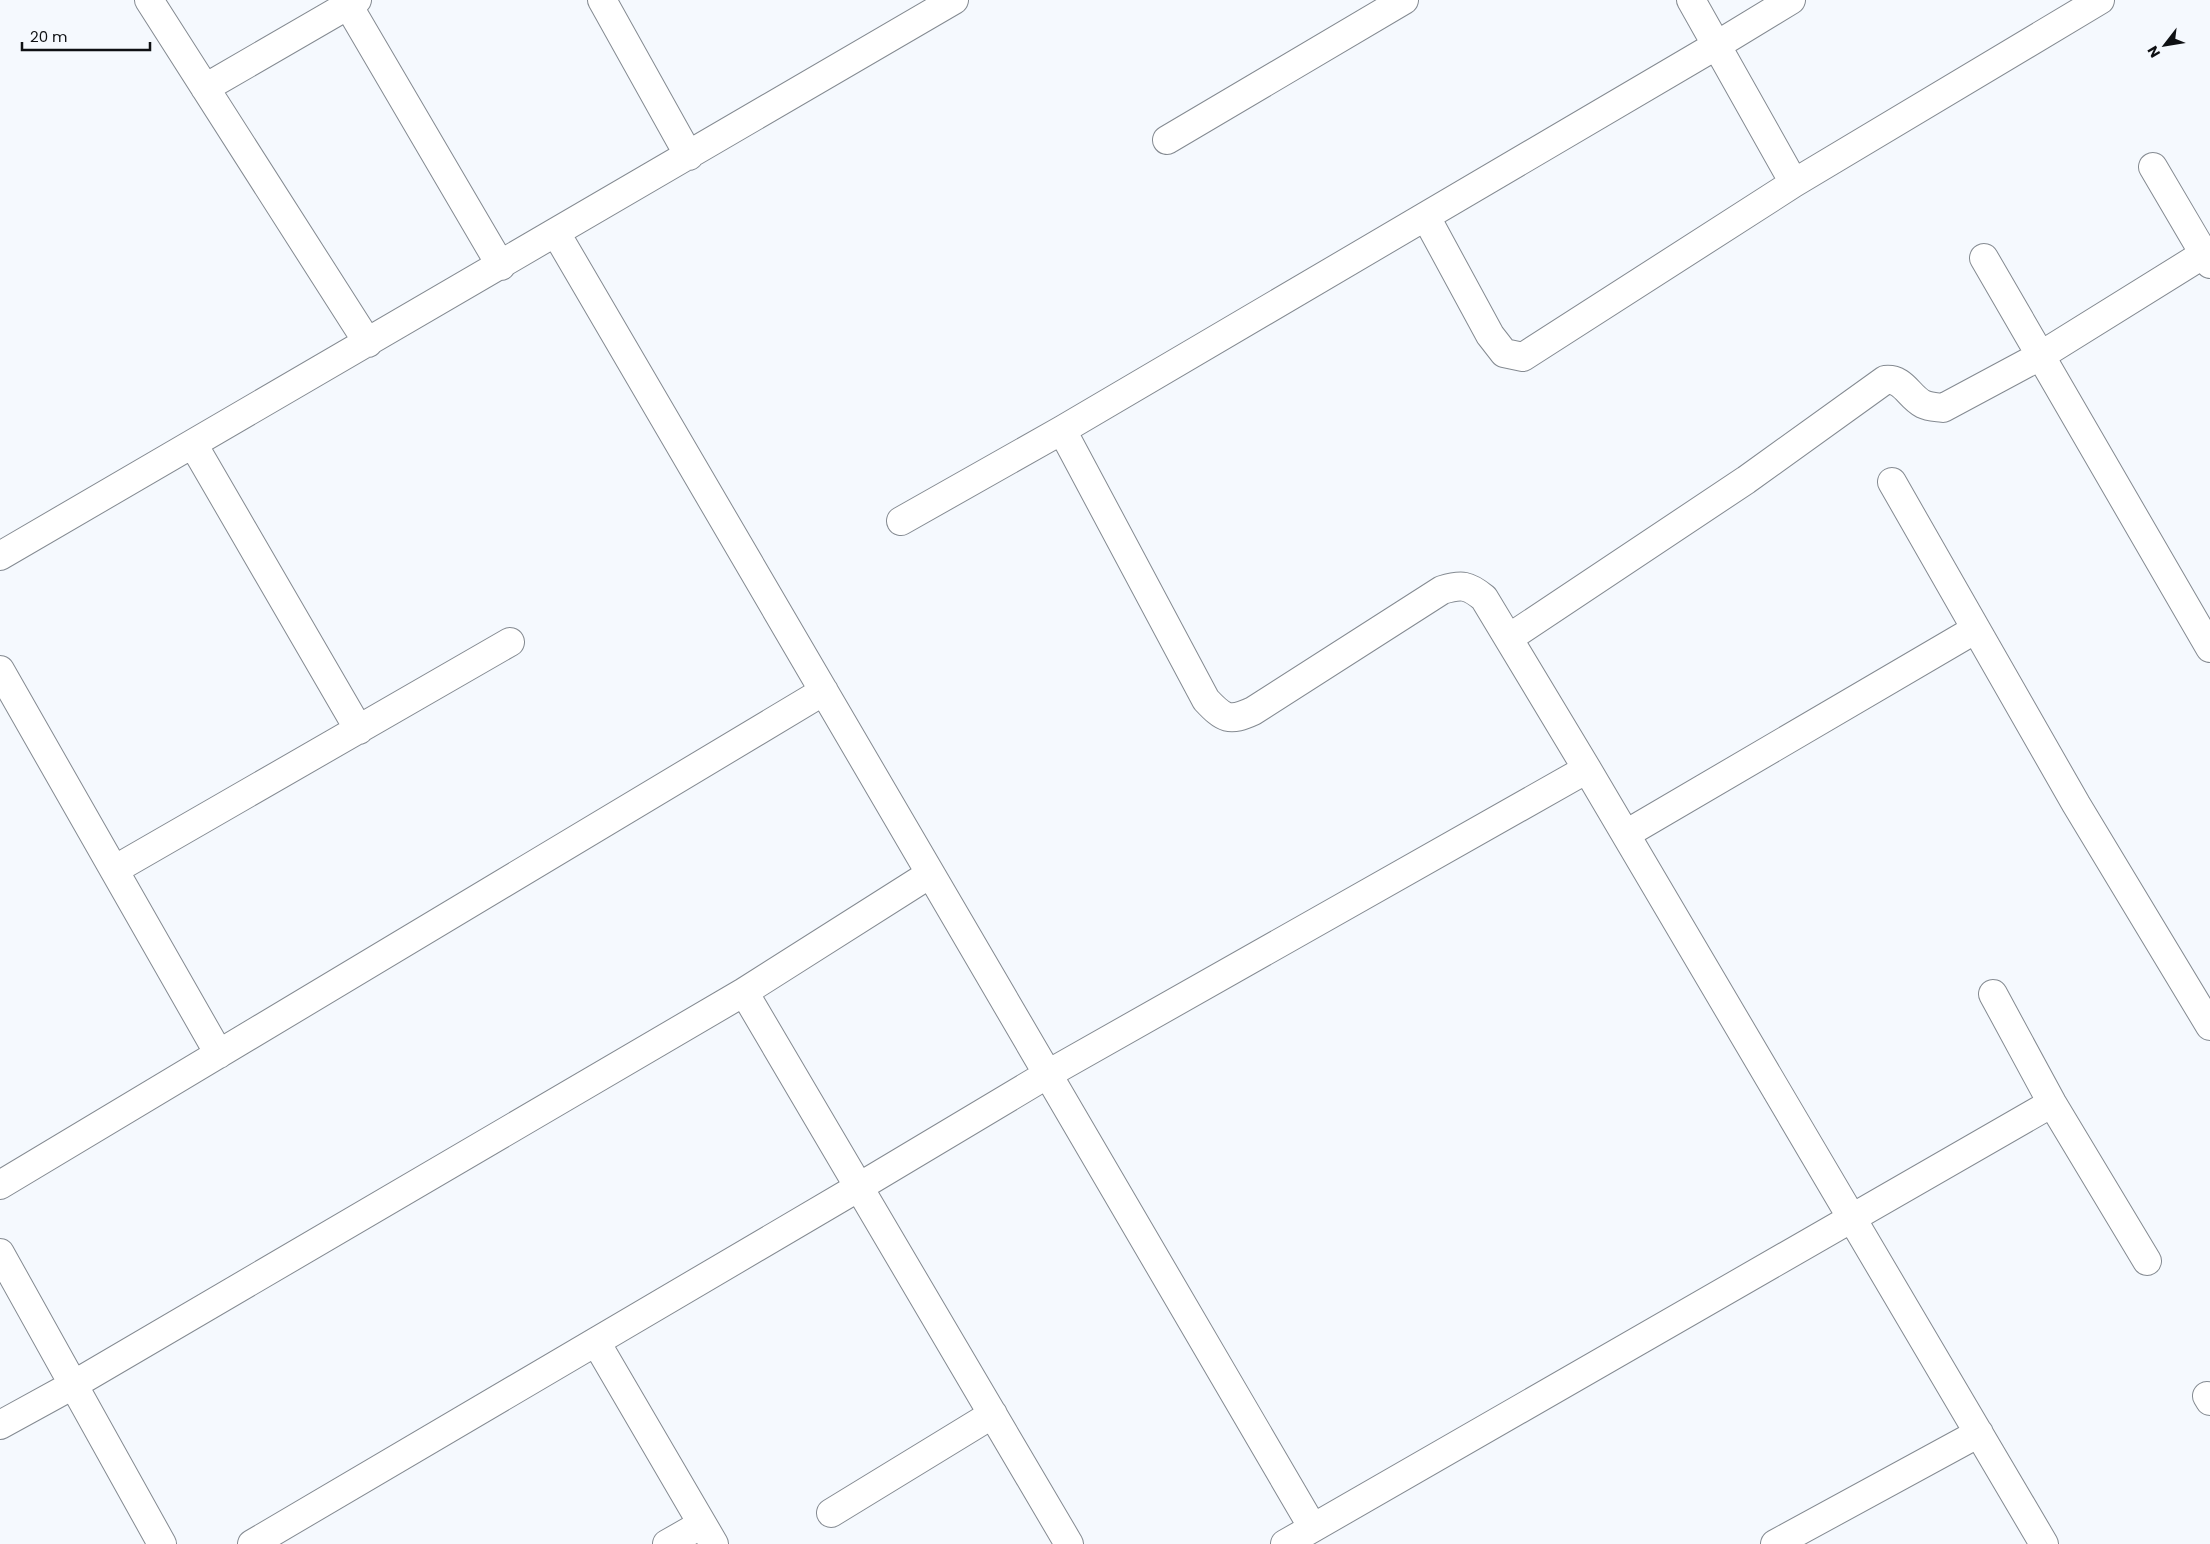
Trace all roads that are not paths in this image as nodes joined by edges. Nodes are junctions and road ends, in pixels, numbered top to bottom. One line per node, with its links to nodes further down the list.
1 (149, 0): 10 (street)
2 (602, 0): 12 (street)
3 (954, 0): 12 (street)
4 (1404, 0): 11 (street)
5 (1691, 0): 9 (street)
6 (1791, 0): 9 (street)
7 (2100, 0): 14 (street)
8 (353, 3): 10 (street); 19 (street)
9 (1717, 45): 14 (street); 15 (street)
10 (205, 88): 20 (street)
11 (1167, 140)
12 (689, 156): 16 (street)
13 (2153, 168): 18 (street)
14 (1794, 183): 15 (street)
15 (1426, 216): 22 (street)
16 (556, 233): 19 (street); 32 (street)
17 (1984, 258): 21 (street)
18 (2207, 259): 21 (street)
19 (501, 266): 20 (street)
20 (368, 343): 23 (street)
21 (2040, 356): 28 (street); 30 (street)
22 (1062, 430): 25 (street); 28 (street)
23 (193, 444): 26 (street); 33 (street)
24 (1892, 482): 27 (street)
25 (901, 521)
26 (0, 556)
27 (1976, 630): 35 (street); 40 (street)
28 (1509, 638): 34 (street)
29 (510, 642): 33 (street)
30 (2210, 648)
31 (0, 670): 36 (street)
32 (824, 691): 37 (street); 41 (street)
33 (359, 730): 36 (street)
34 (1588, 769): 35 (street); 42 (street)
35 (1626, 834): 46 (street)
36 (114, 870): 41 (street)
37 (930, 874): 38 (street); 42 (street)
38 (744, 992): 45 (street); 50 (street)
39 (1992, 994): 43 (street)
40 (2210, 1026)
41 (219, 1054): 44 (street)
42 (1048, 1074): 45 (street); 55 (street)
43 (2052, 1103): 46 (street); 48 (street)
44 (0, 1185)
45 (859, 1188): 49 (street); 51 (street)
46 (1852, 1218): 53 (street); 55 (street)
47 (0, 1253): 50 (street)
48 (2147, 1261)
49 (596, 1342): 56 (street); 58 (street)
50 (73, 1384): 52 (street); 57 (street)
51 (993, 1414): 54 (street); 60 (street)
52 (0, 1425)
53 (1979, 1433): 62 (street); 63 (street)
54 (831, 1513)
55 (1313, 1528): 61 (street)
56 (708, 1534): 59 (street)
57 (162, 1544)
58 (252, 1544)
59 (667, 1544)
60 (1069, 1544)
61 (1285, 1544)
62 (1775, 1544)
63 (2044, 1544)

